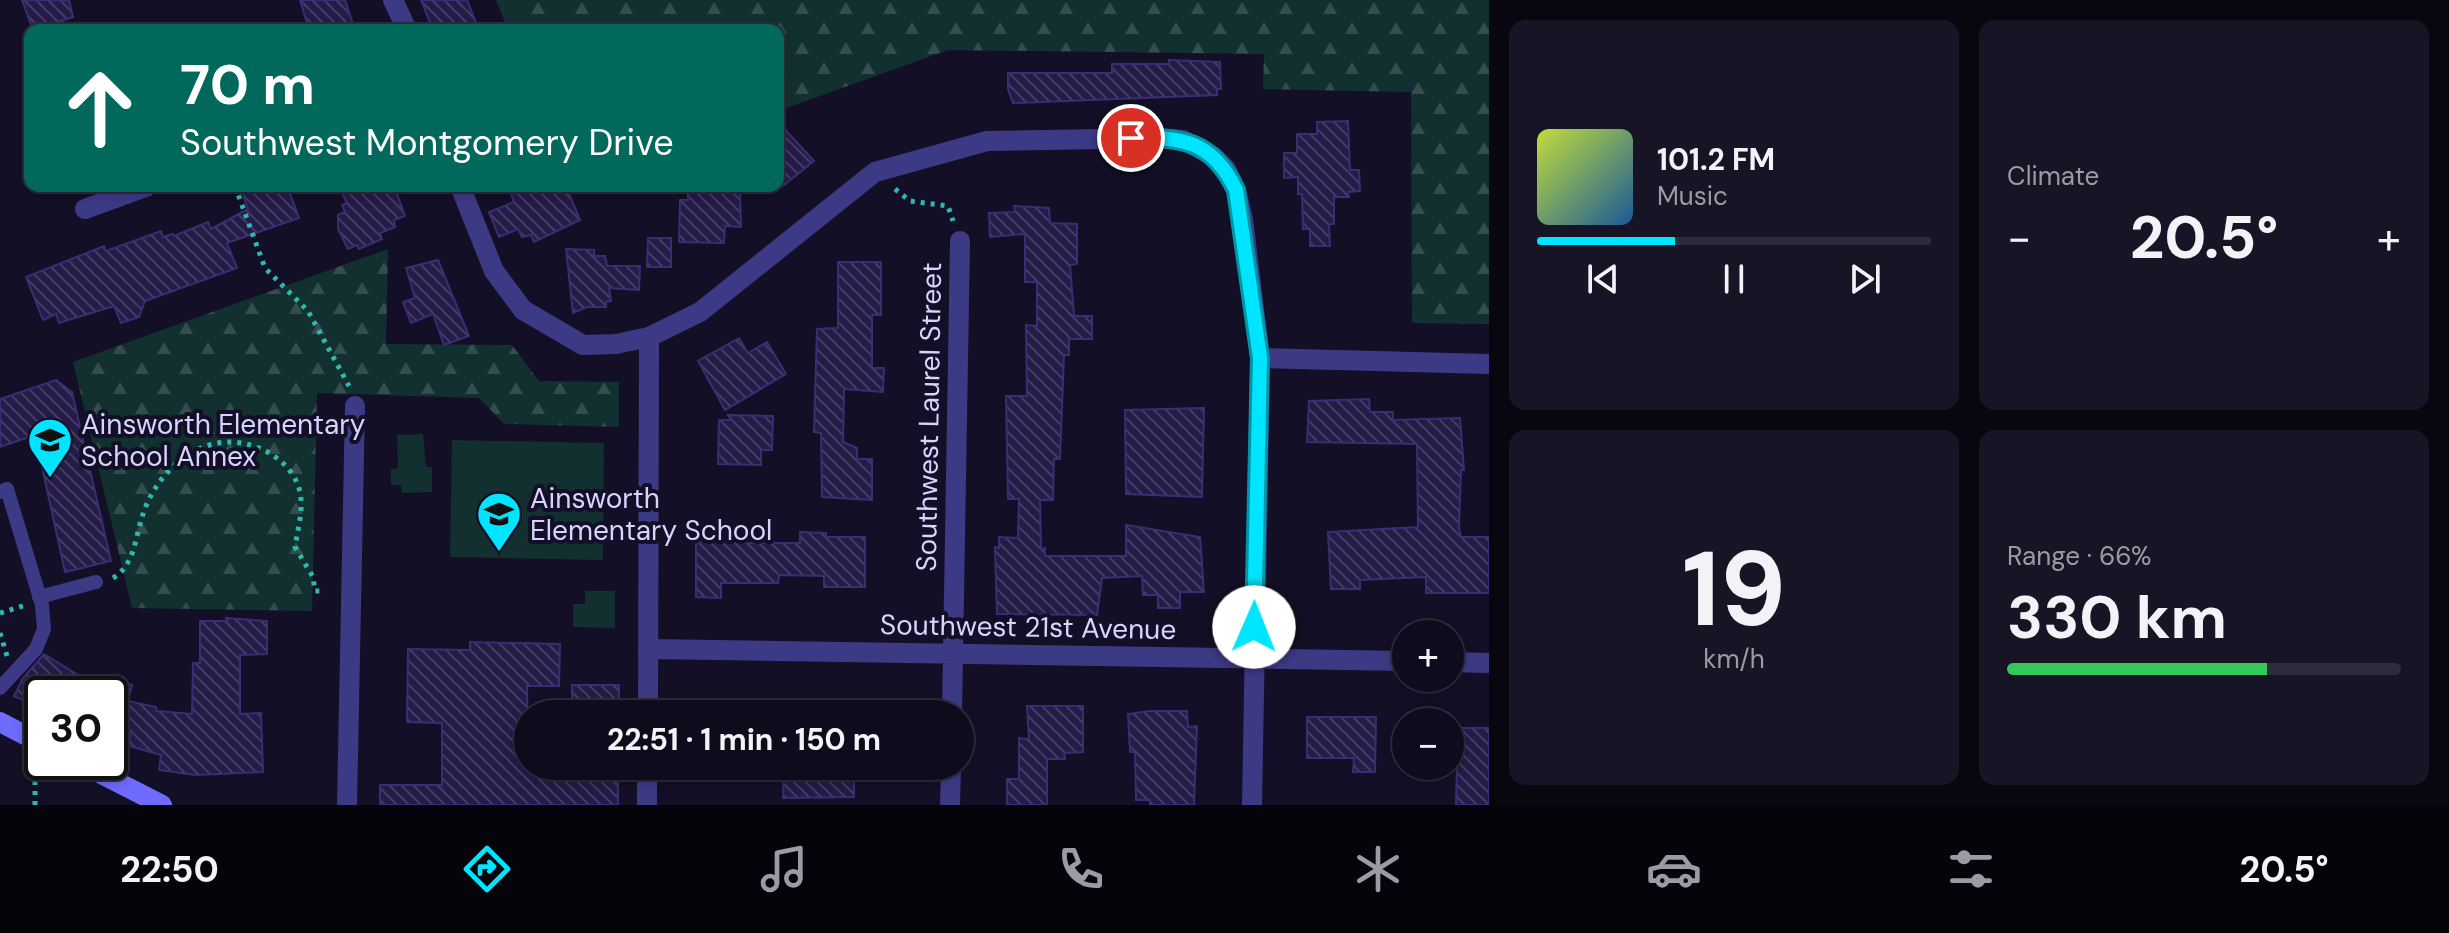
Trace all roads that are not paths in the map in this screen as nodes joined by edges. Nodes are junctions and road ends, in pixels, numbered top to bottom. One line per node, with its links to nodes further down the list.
1 (393, 0): 2 (street)
2 (404, 24)
3 (132, 192): 5 (street)
4 (462, 192): 7 (street)
5 (85, 209)
6 (960, 241): 15 (street, Southwest Laurel Street)
7 (649, 337): 8 (street); 14 (street)
8 (1260, 358): 9 (street); 16 (street)
9 (1489, 364)
10 (355, 406): 29 (street)
11 (0, 492): 13 (lane)
12 (96, 582): 13 (lane)
13 (39, 597): 20 (lane)
14 (650, 649): 15 (street, Southwest 21st Avenue); 21 (street)
15 (953, 655): 16 (street, Southwest 21st Avenue); 22 (street, Southwest Laurel Street)
16 (1253, 657): 17 (street, Southwest 21st Avenue); 32 (street)
17 (1392, 661)
18 (1464, 662): 19 (street)
19 (1489, 663)
20 (0, 688)
21 (648, 700)
22 (952, 700)
23 (0, 722): 24 (main road)
24 (24, 735)
25 (113, 780): 28 (main road)
26 (647, 780): 30 (street)
27 (951, 780): 31 (street)
28 (162, 805)
29 (347, 805)
30 (647, 805)
31 (950, 805)
32 (1252, 805)

